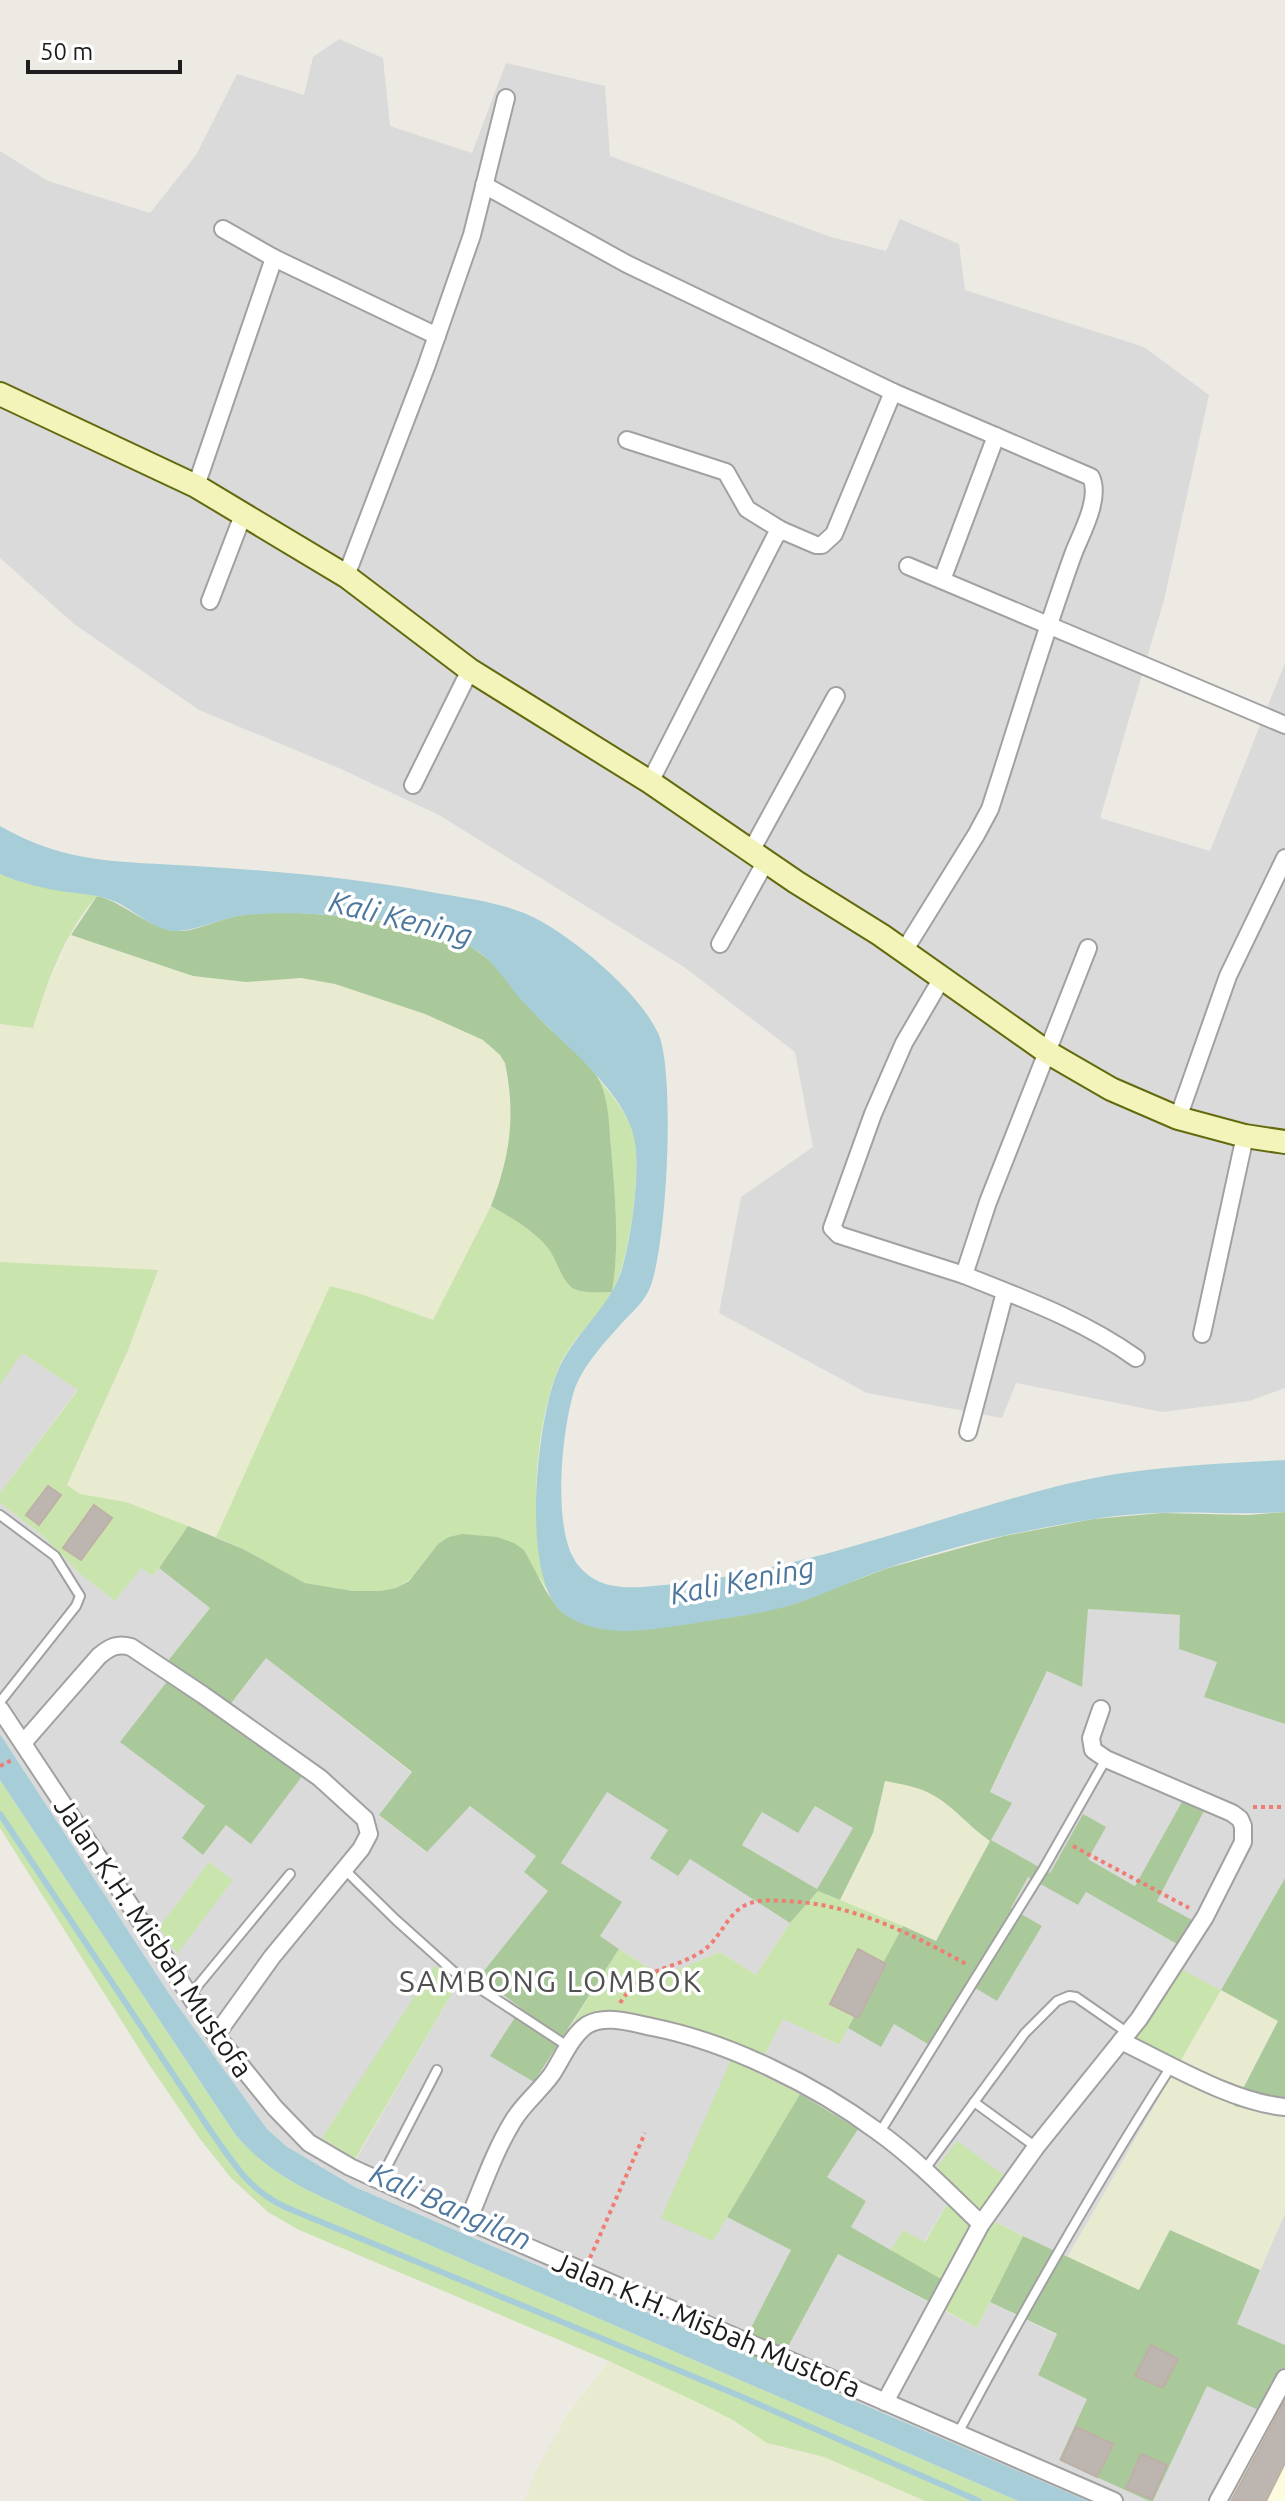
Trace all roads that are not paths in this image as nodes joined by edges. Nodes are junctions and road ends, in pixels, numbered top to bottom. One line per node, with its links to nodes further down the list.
1 (506, 98): 2 (street)
2 (484, 185): 5 (street); 6 (street)
3 (223, 229): 4 (street)
4 (274, 258): 5 (street); 10 (street)
5 (437, 336): 14 (street)
6 (893, 392): 8 (street); 12 (street)
7 (0, 394): 10 (main road)
8 (996, 436): 15 (street); 17 (street)
9 (627, 440): 12 (street)
10 (196, 486): 11 (main road)
11 (243, 515): 14 (main road); 16 (street)
12 (781, 530): 21 (street)
13 (908, 566): 15 (street)
14 (346, 576): 18 (main road)
15 (942, 580): 17 (street)
16 (210, 601)
17 (1047, 625): 20 (street); 27 (street)
18 (470, 670): 21 (main road); 22 (street)
19 (836, 696): 23 (street)
20 (1285, 725)
21 (650, 782): 23 (main road)
22 (413, 785)
23 (758, 856): 25 (street); 27 (main road)
24 (1285, 858): 30 (street)
25 (720, 944)
26 (1088, 948): 29 (street)
27 (904, 951): 28 (main road)
28 (942, 978): 29 (main road); 33 (street)
29 (1047, 1052): 30 (main road); 33 (street)
30 (1178, 1118): 31 (main road)
31 (1245, 1136): 32 (main road); 35 (street)
32 (1285, 1142)
33 (964, 1275): 34 (street)
34 (1005, 1292): 36 (street); 37 (street)
35 (1202, 1334)
36 (1136, 1358)
37 (968, 1432)
38 (0, 1515): 39 (lane)
39 (0, 1702)
40 (0, 1709): 42 (street, Jalan K.H. Misbah Mustofa)
41 (1101, 1709): 43 (street)
42 (23, 1743): 44 (street); 46 (street, Jalan K.H. Misbah Mustofa)
43 (1106, 1759): 48 (street); 54 (lane)
44 (345, 1870): 47 (street); 49 (lane)
45 (290, 1874): 46 (lane)
46 (189, 1995): 47 (street, Jalan K.H. Misbah Mustofa)
47 (216, 2035): 57 (street, Jalan K.H. Misbah Mustofa)
48 (1124, 2037): 50 (street); 52 (lane); 55 (street)
49 (569, 2047): 54 (street); 58 (street)
50 (1172, 2065): 53 (street); 62 (lane)
51 (437, 2070): 57 (lane)
52 (974, 2102): 55 (lane); 56 (lane)
53 (1285, 2107)
54 (880, 2132): 56 (street)
55 (1036, 2147): 59 (street)
56 (924, 2170): 59 (street)
57 (379, 2181): 58 (street, Jalan K.H. Misbah Mustofa)
58 (468, 2221): 61 (street, Jalan K.H. Misbah Mustofa)
59 (981, 2224): 61 (street)
60 (1285, 2378): 64 (street)
61 (885, 2402): 62 (street, Jalan K.H. Misbah Mustofa)
62 (958, 2433): 63 (street, Jalan K.H. Misbah Mustofa)
63 (1114, 2501)
64 (1218, 2501)

